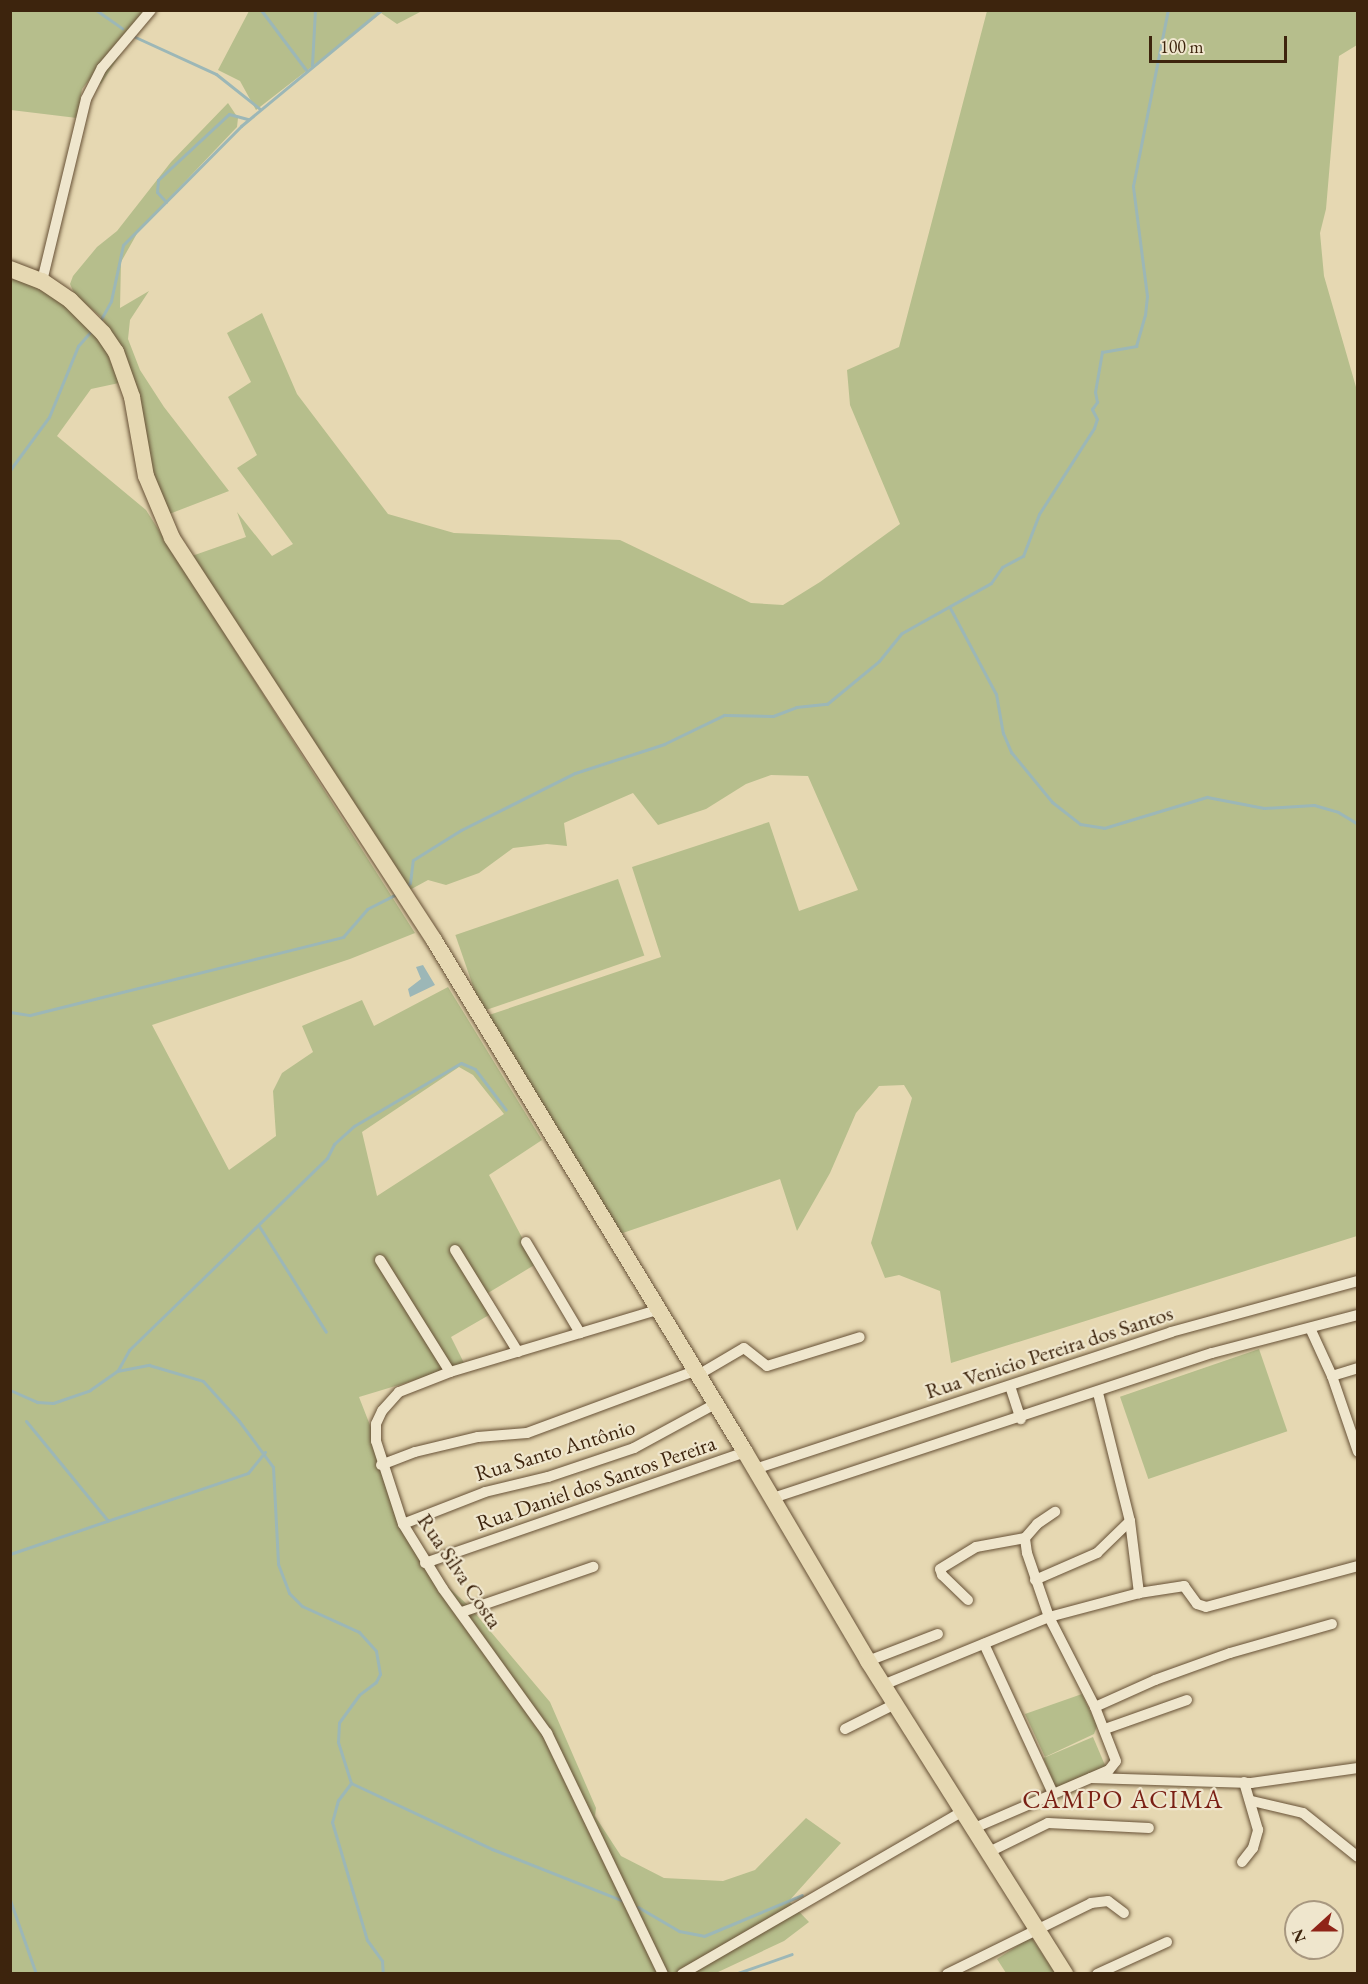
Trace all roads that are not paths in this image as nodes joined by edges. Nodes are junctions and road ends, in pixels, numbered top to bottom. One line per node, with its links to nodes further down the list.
1 (152, 10): 3 (street)
2 (10, 269): 3 (main road)
3 (42, 281): 8 (main road)
4 (526, 1242): 11 (street)
5 (455, 1250): 13 (street)
6 (380, 1260): 15 (street)
7 (1358, 1281): 18 (street, Rua Venicio Pereira dos Santos)
8 (657, 1310): 11 (street, Rua Silva Costa); 16 (main road)
9 (1358, 1315): 10 (street)
10 (1310, 1328): 17 (street); 19 (street)
11 (580, 1333): 13 (street, Rua Silva Costa)
12 (860, 1337): 16 (street)
13 (518, 1352): 15 (street, Rua Silva Costa)
14 (1358, 1368): 17 (street)
15 (450, 1372): 24 (street, Rua Silva Costa)
16 (697, 1373): 20 (main road); 24 (street)
17 (1332, 1376): 23 (street)
18 (1010, 1386): 21 (street); 25 (street, Rua Venicio Pereira dos Santos)
19 (1098, 1393): 21 (street); 28 (street)
20 (715, 1404): 22 (main road); 29 (street, Rua Santo Antônio)
21 (1021, 1419): 26 (street)
22 (746, 1452): 25 (main road); 31 (street, Rua Daniel dos Santos Pereira)
23 (1358, 1452)
24 (381, 1465): 29 (street, Rua Silva Costa)
25 (755, 1469): 26 (main road)
26 (772, 1498): 42 (main road)
27 (1055, 1512): 30 (street)
28 (1130, 1521): 34 (street); 35 (street)
29 (403, 1524): 31 (street, Rua Silva Costa)
30 (1025, 1538): 34 (street); 36 (street)
31 (425, 1563): 37 (street, Rua Silva Costa)
32 (1358, 1566): 35 (street)
33 (593, 1567): 37 (street)
34 (1035, 1580): 38 (street)
35 (1139, 1593): 38 (street)
36 (968, 1600)
37 (462, 1612): 63 (street, Rua Silva Costa)
38 (1049, 1617): 41 (street); 46 (street)
39 (1332, 1624): 46 (street)
40 (938, 1634): 42 (street)
41 (984, 1644): 43 (street); 52 (street)
42 (868, 1661): 43 (main road)
43 (883, 1685): 45 (main road)
44 (1187, 1700): 48 (street)
45 (895, 1704): 47 (street); 54 (main road)
46 (1095, 1707): 48 (street)
47 (845, 1729)
48 (1105, 1729): 50 (street)
49 (1358, 1768): 51 (street)
50 (1088, 1778): 51 (street); 52 (street)
51 (1244, 1782): 53 (street)
52 (1052, 1791): 56 (street)
53 (1252, 1801): 58 (street); 59 (street)
54 (962, 1812): 56 (main road); 64 (street)
55 (1149, 1828): 57 (street)
56 (972, 1829): 57 (main road)
57 (987, 1853): 61 (main road)
58 (1358, 1857)
59 (1242, 1862)
60 (1125, 1913): 61 (street)
61 (1035, 1930): 65 (street); 66 (main road)
62 (1167, 1942): 67 (street)
63 (663, 1974)
64 (682, 1974)
65 (947, 1974)
66 (1065, 1974)
67 (1097, 1974)

